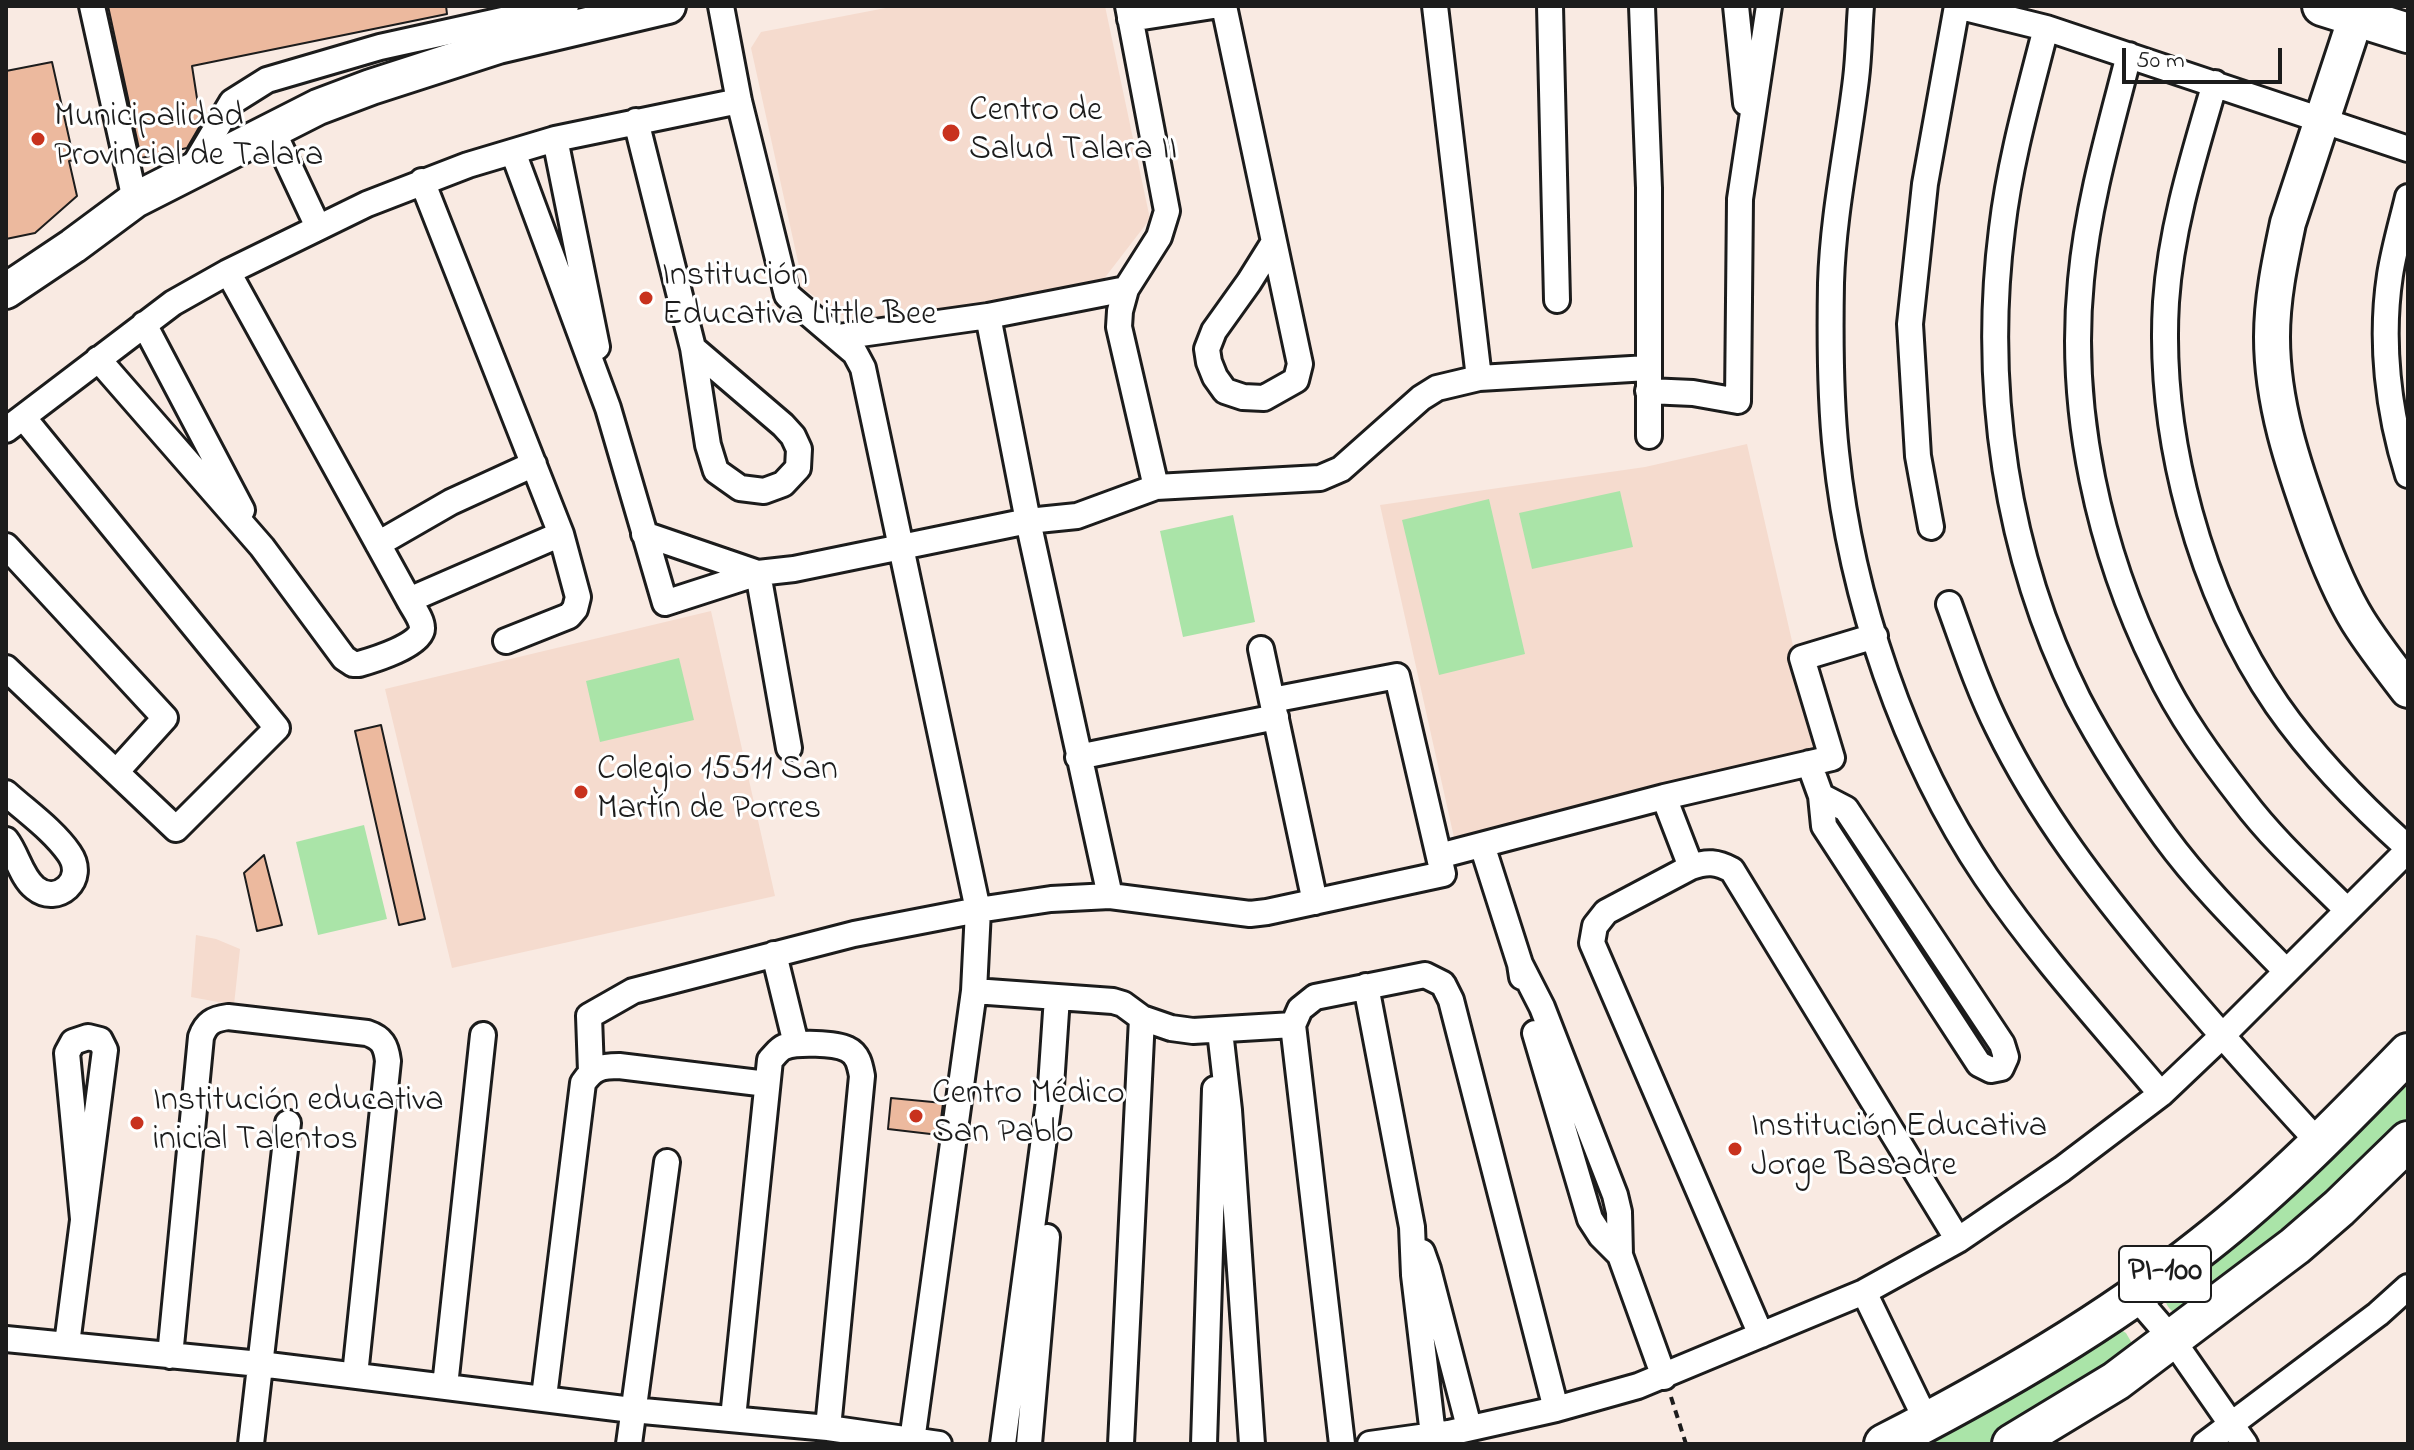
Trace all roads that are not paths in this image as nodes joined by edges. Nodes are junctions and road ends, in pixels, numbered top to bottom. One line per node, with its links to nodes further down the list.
1 (92, 6): 31 (street)
2 (668, 6): 15 (street)
3 (721, 6): 20 (street)
4 (1213, 6): 14 (street)
5 (1224, 6): 33 (street)
6 (1435, 6): 43 (street)
7 (1550, 6): 37 (street)
8 (1642, 6): 44 (street)
9 (1736, 6): 24 (street)
10 (1769, 6): 24 (street)
11 (1861, 6): 64 (street)
12 (1957, 6): 16 (street); 54 (street)
13 (2339, 11): 17 (main road); 21 (street)
14 (1129, 12): 35 (street)
15 (584, 13): 23 (street); 28 (street)
16 (2046, 28): 18 (street); 88 (street)
17 (2408, 33)
18 (2129, 55): 19 (street); 86 (street)
19 (2215, 83): 21 (street); 80 (street)
20 (739, 101): 22 (street); 40 (street)
21 (2322, 120): 26 (street); 68 (street)
22 (636, 121): 25 (street); 41 (street)
23 (272, 129): 28 (street); 32 (street)
24 (1749, 135): 44 (street)
25 (555, 139): 27 (street); 45 (street)
26 (2408, 149)
27 (513, 152): 29 (street); 45 (street)
28 (189, 174): 31 (street)
29 (422, 181): 32 (street); 50 (street)
30 (2408, 197): 51 (street)
31 (135, 200): 36 (street)
32 (318, 227): 34 (street)
33 (1274, 242): 33 (street)
34 (228, 272): 39 (street); 57 (street)
35 (1126, 289): 38 (street); 52 (street)
36 (6, 291)
37 (1557, 300)
38 (988, 316): 40 (street); 53 (street)
39 (144, 324): 42 (street); 47 (street)
40 (839, 337): 60 (street)
41 (693, 348): 41 (street)
42 (98, 359): 46 (street); 49 (street)
43 (1479, 378): 44 (street); 52 (street)
44 (1648, 380): 48 (street)
45 (608, 408): 56 (street)
46 (14, 424): 73 (street)
47 (196, 424): 49 (street); 59 (street)
48 (1649, 436)
49 (172, 443): 59 (street)
50 (534, 464): 55 (street); 57 (street)
51 (2408, 475)
52 (1156, 487): 53 (street)
53 (1028, 521): 60 (street); 71 (street)
54 (1931, 527)
55 (561, 534): 62 (street); 65 (street)
56 (644, 534): 61 (street); 61 (street)
57 (378, 544): 62 (street)
58 (6, 546): 73 (street)
59 (262, 547): 62 (street)
60 (901, 548): 61 (street); 85 (street)
61 (758, 573): 70 (street)
62 (409, 600)
63 (1949, 604): 96 (street)
64 (1875, 636): 72 (street); 102 (street)
65 (506, 641)
66 (1261, 649): 69 (street)
67 (6, 668): 73 (street)
68 (2408, 690)
69 (1274, 709): 71 (street); 81 (street); 84 (street)
70 (789, 748)
71 (1078, 757): 83 (street)
72 (1809, 763): 75 (street); 76 (street)
73 (117, 771)
74 (6, 793): 77 (street)
75 (1821, 796): 75 (street)
76 (1664, 797): 79 (street); 82 (street)
77 (41, 825): 78 (street); 78 (street)
78 (10, 845)
79 (1482, 845): 81 (street); 120 (street)
80 (2408, 849): 86 (street)
81 (1439, 856): 84 (street)
82 (1691, 867): 109 (street); 113 (street)
83 (1110, 896): 84 (street); 85 (street)
84 (1315, 902)
85 (978, 910): 87 (street); 90 (street)
86 (2347, 910): 88 (street)
87 (774, 954): 97 (street); 99 (street)
88 (2286, 971): 96 (street)
89 (1366, 986): 93 (street); 108 (street); 123 (street)
90 (974, 991): 91 (street); 130 (street)
91 (1057, 997): 92 (street); 101 (street)
92 (1142, 1018): 94 (street); 136 (street)
93 (1293, 1025): 94 (street); 139 (street)
94 (1220, 1031): 137 (street); 138 (street)
95 (483, 1035): 121 (street)
96 (2221, 1037): 102 (street); 105 (street)
97 (796, 1044): 100 (street); 127 (street)
98 (2408, 1053): 105 (main road, PI-100)
99 (591, 1072): 100 (street); 122 (street)
100 (767, 1084): 125 (street)
101 (1051, 1086): 134 (street); 135 (street)
102 (2161, 1094): 109 (street)
103 (288, 1123): 118 (street)
104 (2408, 1141): 115 (main road, PI-100)
105 (2320, 1144): 112 (main road, PI-100)
106 (667, 1162): 124 (street)
107 (83, 1219): 107 (street); 116 (street)
108 (1412, 1227): 129 (street); 129 (street)
109 (1958, 1240): 111 (street)
110 (2408, 1287): 128 (street)
111 (1864, 1292): 113 (street); 126 (street)
112 (2135, 1296): 115 (street); 126 (main road, PI-100)
113 (1761, 1335): 120 (street)
114 (6, 1339): 116 (street)
115 (2172, 1339): 128 (street); 142 (main road, PI-100)
116 (67, 1344): 117 (street)
117 (170, 1356): 118 (street); 119 (street)
118 (260, 1364): 119 (street); 131 (street)
119 (355, 1375): 121 (street)
120 (1664, 1377): 123 (street)
121 (445, 1386): 122 (street)
122 (544, 1397): 124 (street)
123 (1556, 1409): 129 (street)
124 (632, 1410): 125 (street); 132 (street)
125 (733, 1418): 127 (street)
126 (1927, 1422): 141 (main road, PI-100)
127 (828, 1428): 130 (street)
128 (2239, 1434): 143 (street)
129 (1451, 1435): 140 (street)
130 (912, 1441): 133 (street)
131 (251, 1444)
132 (629, 1444)
133 (939, 1444)
134 (1003, 1444)
135 (1029, 1444)
136 (1121, 1444)
137 (1204, 1444)
138 (1252, 1444)
139 (1342, 1444)
140 (1370, 1444)
141 (1884, 1444)
142 (2012, 1444)
143 (2205, 1444)

